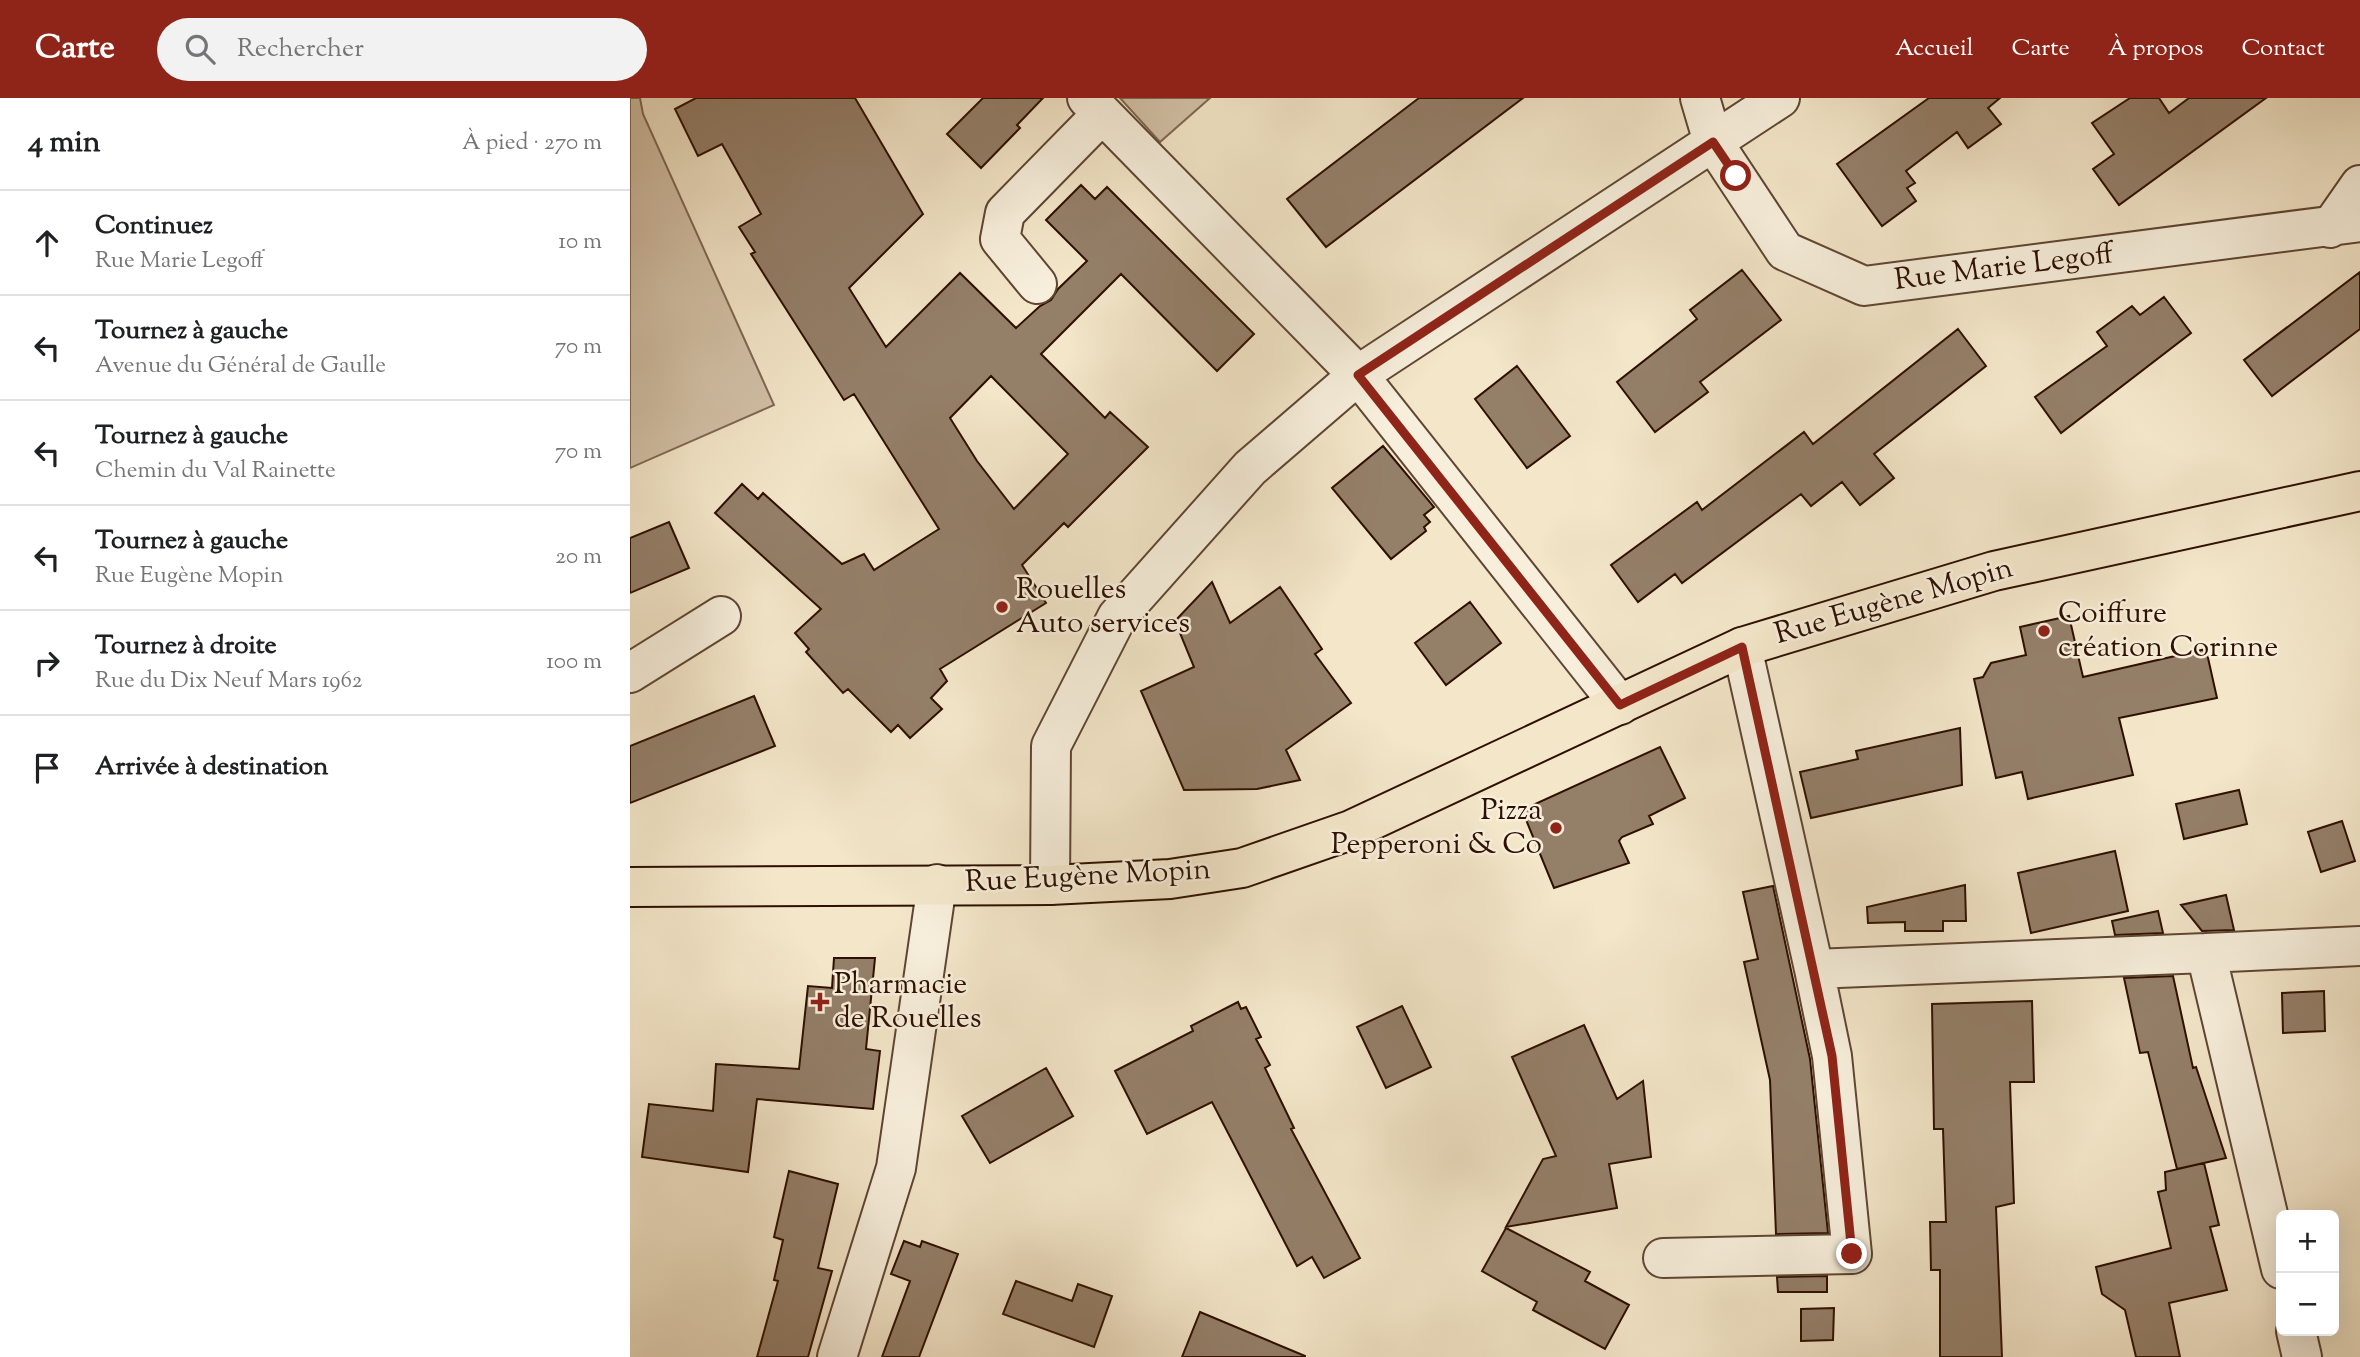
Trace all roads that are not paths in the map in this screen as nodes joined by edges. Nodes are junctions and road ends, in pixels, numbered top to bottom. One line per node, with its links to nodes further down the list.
1 (1700, 98): 4 (street, Rue Marie Legoff)
2 (1780, 98): 4 (street)
3 (1095, 106): 7 (street); 8 (street)
4 (1713, 142): 6 (street, Rue Marie Legoff); 8 (street)
5 (2360, 185): 6 (street)
6 (2345, 225)
7 (1037, 284)
8 (1358, 375): 13 (street); 15 (street)
9 (2360, 491): 11 (main road, Rue Eugène Mopin)
10 (721, 616): 12 (street)
11 (1742, 647): 13 (main road, Rue Eugène Mopin); 19 (street)
12 (630, 673)
13 (1620, 705): 15 (main road, Rue Eugène Mopin)
14 (937, 884): 15 (main road, Rue Eugène Mopin); 16 (main road, Rue Eugène Mopin); 23 (street)
15 (1050, 885)
16 (630, 887)
17 (2360, 946): 18 (street)
18 (2206, 953): 19 (street); 20 (street)
19 (1814, 969): 21 (street)
20 (2276, 1248)
21 (1663, 1258)
22 (2297, 1336): 24 (street)
23 (837, 1357)
24 (2302, 1357)

